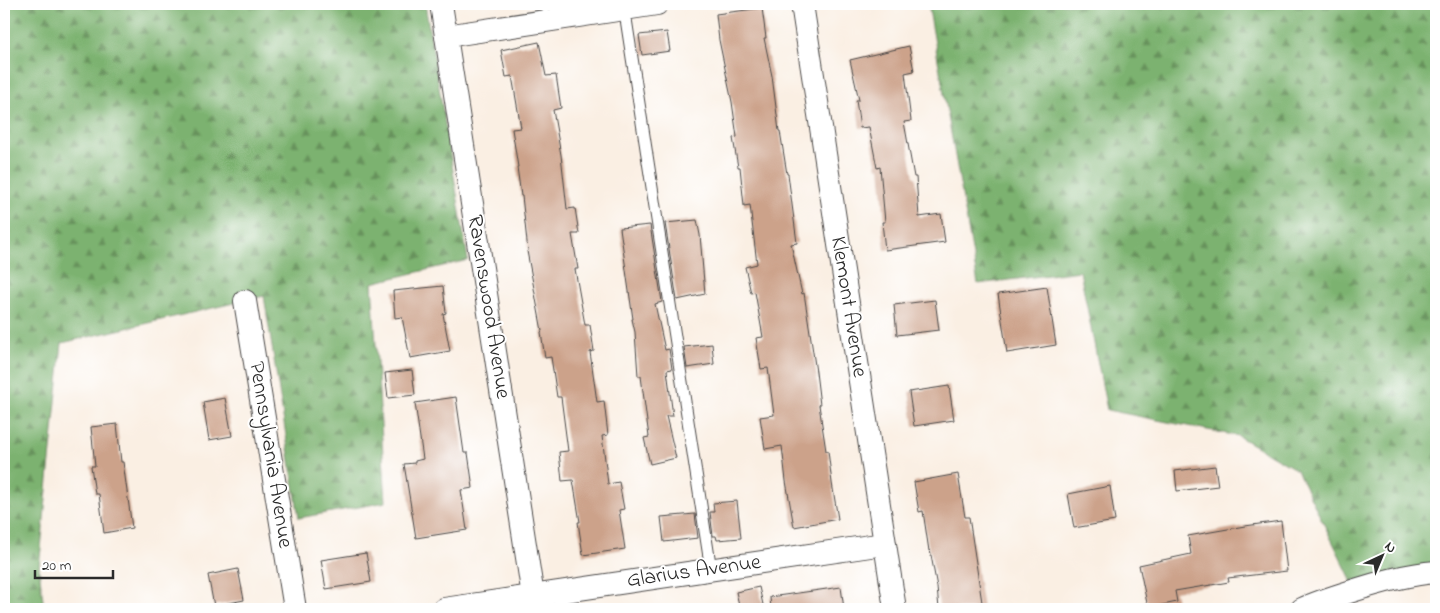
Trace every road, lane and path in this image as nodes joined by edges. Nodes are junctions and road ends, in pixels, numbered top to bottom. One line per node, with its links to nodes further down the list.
1 (441, 4): 5 (street, Ravenswood Avenue)
2 (657, 4): 4 (street)
3 (802, 4): 7 (street, Klemont Avenue)
4 (624, 6): 5 (street); 8 (lane)
5 (446, 36): 10 (street, Ravenswood Avenue)
6 (245, 301): 11 (street, Pennsylvania Avenue)
7 (884, 544): 8 (street, Glarius Avenue); 13 (street, Klemont Avenue)
8 (711, 570): 10 (street, Glarius Avenue)
9 (1436, 572): 14 (street)
10 (534, 603): 12 (street, Glarius Avenue)
11 (295, 609)
12 (444, 609)
13 (895, 609)
14 (1302, 609)

